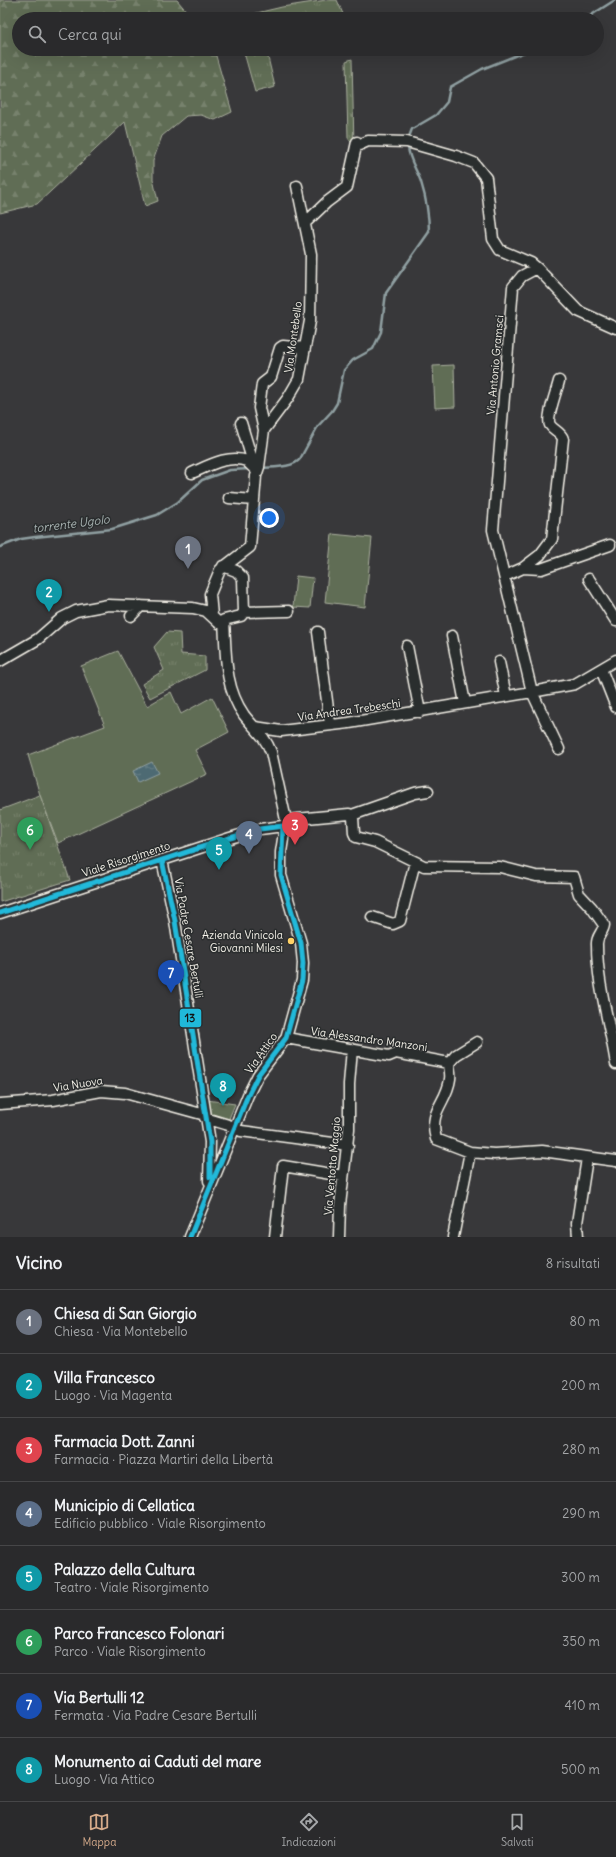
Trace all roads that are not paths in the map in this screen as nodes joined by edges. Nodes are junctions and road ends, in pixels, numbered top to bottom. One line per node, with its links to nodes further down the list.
1 (297, 186): 2 (street, Via Montebello)
2 (305, 223): 3 (street); 5 (street, Via Montebello)
3 (537, 268): 4 (street); 16 (street, Via Antonio Gramsci)
4 (616, 328)
5 (305, 348): 8 (street, Via Montebello); 8 (street)
6 (559, 381): 15 (street)
7 (241, 423): 9 (street)
8 (264, 430): 9 (street, Via Montebello)
9 (256, 471): 10 (street); 12 (street, Via Montebello)
10 (192, 473)
11 (229, 498): 12 (street)
12 (254, 500): 14 (street, Via Montebello)
13 (610, 546): 15 (street)
14 (223, 566): 20 (street); 22 (street)
15 (524, 568): 16 (street)
16 (505, 576): 31 (street, Via Antonio Gramsci)
17 (589, 580): 23 (street)
18 (141, 606): 21 (street); 22 (street); 28 (street)
19 (289, 611): 20 (street)
20 (242, 614): 22 (street)
21 (131, 616)
22 (218, 620): 37 (street)
23 (616, 621)
24 (318, 632): 36 (street)
25 (452, 636): 33 (street)
26 (407, 646): 35 (street)
27 (616, 660): 30 (street, Via Andrea Trebeschi)
28 (0, 661)
29 (499, 662): 32 (street)
30 (601, 669): 31 (street, Via Andrea Trebeschi); 34 (street)
31 (532, 692): 32 (street, Via Andrea Trebeschi); 40 (street, Via Antonio Gramsci)
32 (506, 696): 33 (street, Via Andrea Trebeschi)
33 (465, 703): 35 (street, Via Andrea Trebeschi)
34 (616, 707)
35 (420, 712): 36 (street, Via Andrea Trebeschi)
36 (330, 724): 38 (street, Via Andrea Trebeschi)
37 (255, 727): 38 (street, Via Andrea Trebeschi); 39 (street)
38 (281, 731): 39 (street)
39 (267, 742): 43 (street, Via Attico)
40 (560, 749)
41 (428, 789): 42 (street, Viale Risorgimento)
42 (352, 815): 43 (street, Viale Risorgimento); 45 (street)
43 (287, 822): 44 (street, Viale Risorgimento); 48 (street, Via Attico)
44 (162, 860): 46 (street, Viale Risorgimento); 54 (street, Via Padre Cesare Bertulli)
45 (415, 862): 47 (street); 52 (street)
46 (0, 913)
47 (372, 918)
48 (286, 1038): 50 (street, Via Alessandro Manzoni); 55 (street, Via Attico)
49 (477, 1042): 51 (street)
50 (352, 1049): 51 (street, Via Alessandro Manzoni); 56 (street, Via Ventotto Maggio)
51 (449, 1063): 59 (street)
52 (616, 1064)
53 (0, 1104): 54 (street, Via Nuova)
54 (205, 1117): 55 (street, Via Nuova); 57 (street, Via Padre Cesare Bertulli)
55 (235, 1127): 56 (street, Via Nuova); 58 (street, Via Attico)
56 (348, 1145): 62 (street, Via Ventotto Maggio)
57 (210, 1147): 58 (street); 63 (street, Via Padre Cesare Bertulli)
58 (224, 1152): 63 (street, Via Attico)
59 (470, 1152): 60 (street); 67 (street)
60 (587, 1158): 61 (street); 68 (street)
61 (616, 1161)
62 (343, 1176): 65 (street); 66 (street, Via Ventotto Maggio)
63 (209, 1187): 64 (street, Via Attico)
64 (190, 1237)
65 (275, 1237)
66 (339, 1237)
67 (453, 1237)
68 (578, 1237)

